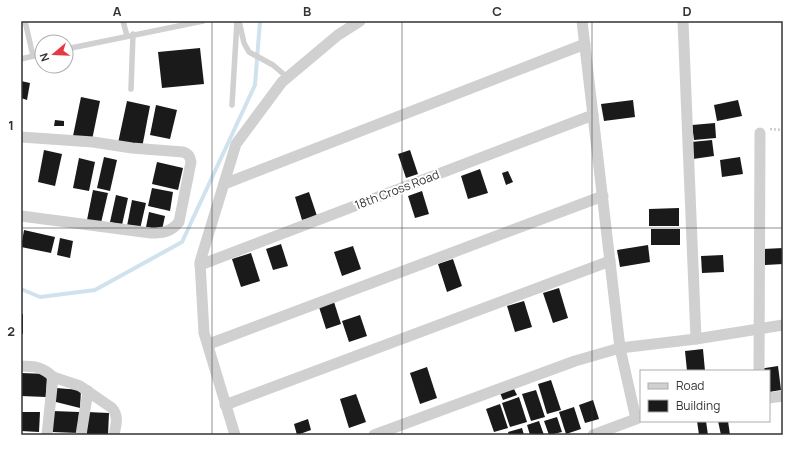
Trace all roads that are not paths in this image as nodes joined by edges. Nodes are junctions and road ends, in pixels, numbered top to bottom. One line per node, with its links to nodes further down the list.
1 (25, 21): 11 (lane)
2 (123, 21): 8 (lane)
3 (203, 21): 8 (lane)
4 (238, 21): 13 (lane); 15 (lane)
5 (360, 21): 13 (street)
6 (582, 21): 9 (street)
7 (683, 21): 26 (street)
8 (130, 35): 10 (lane); 14 (lane)
9 (585, 44): 16 (street); 19 (street)
10 (74, 47)
11 (33, 56): 12 (lane)
12 (21, 59)
13 (287, 77): 19 (street)
14 (131, 89)
15 (232, 105)
16 (593, 115): 20 (street); 23 (street, 18th Cross Road)
17 (760, 133): 25 (street)
18 (21, 137): 21 (street)
19 (224, 184): 23 (street)
20 (603, 196): 22 (street); 27 (street)
21 (21, 216)
22 (610, 261): 28 (street); 35 (street)
23 (200, 265): 27 (street)
24 (783, 325): 25 (street)
25 (758, 329): 26 (street); 30 (street)
26 (696, 339): 28 (street)
27 (208, 344): 35 (street)
28 (620, 348): 40 (street); 41 (street)
29 (21, 366): 31 (street)
30 (759, 370)
31 (53, 377): 32 (street); 36 (street)
32 (88, 391): 37 (street); 38 (street)
33 (783, 396): 34 (street)
34 (770, 398)
35 (225, 405): 39 (street)
36 (47, 435)
37 (81, 435)
38 (114, 435)
39 (235, 435)
40 (374, 435)
41 (593, 435)

